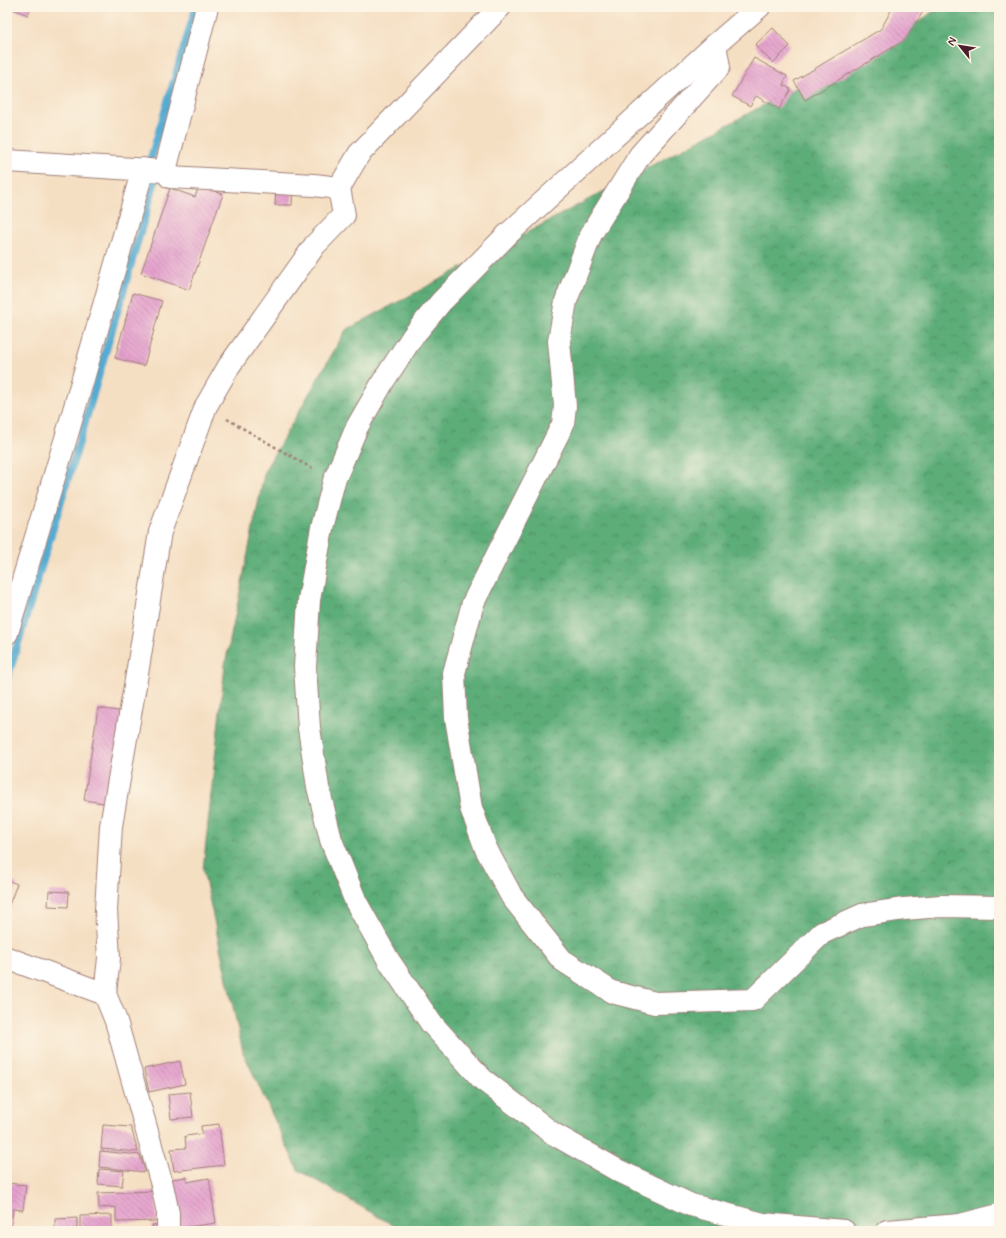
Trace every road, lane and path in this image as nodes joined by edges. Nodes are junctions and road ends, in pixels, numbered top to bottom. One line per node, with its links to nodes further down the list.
1 (207, 7): 6 (street)
2 (500, 7): 7 (street)
3 (759, 7): 4 (street)
4 (715, 45): 9 (street); 11 (street)
5 (7, 161): 6 (street)
6 (153, 170): 7 (street); 10 (street)
7 (339, 188): 8 (street)
8 (206, 406): 9 (path); 13 (street)
9 (334, 482): 16 (street)
10 (7, 633)
11 (999, 907)
12 (7, 958): 13 (street)
13 (105, 994): 15 (street)
14 (999, 1215): 17 (street)
15 (168, 1231)
16 (844, 1231)
17 (887, 1231)

